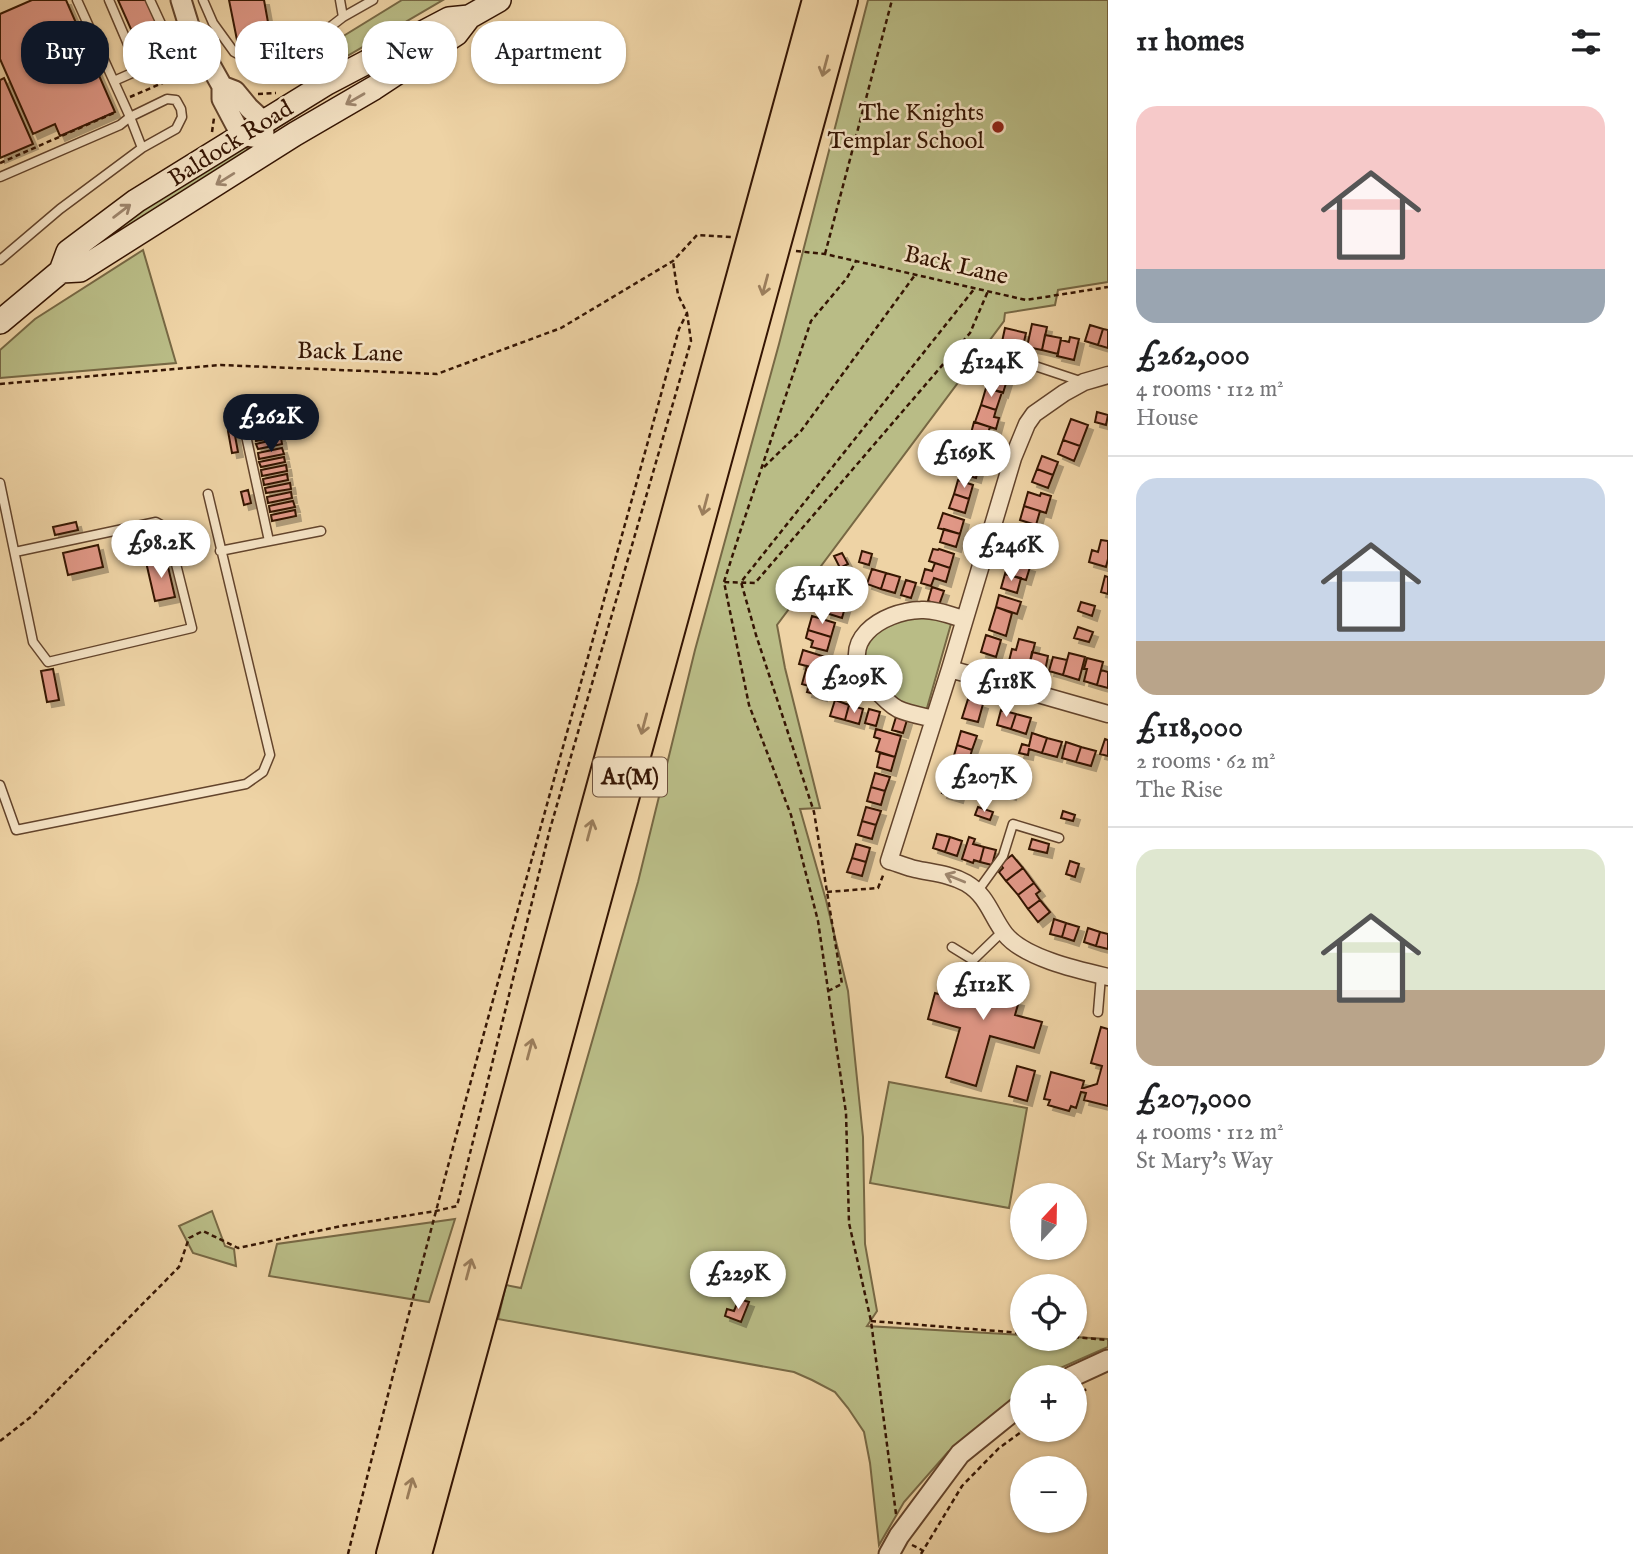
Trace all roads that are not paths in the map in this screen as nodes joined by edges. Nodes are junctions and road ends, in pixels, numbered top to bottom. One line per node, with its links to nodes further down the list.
1 (77, 0): 15 (lane)
2 (109, 0): 13 (lane)
3 (150, 0): 12 (lane)
4 (181, 0): 17 (street)
5 (203, 0): 11 (lane)
6 (340, 0): 11 (lane)
7 (373, 0): 11 (lane)
8 (499, 0): 17 (main road, Baldock Road)
9 (817, 0): 47 (highway, A1(M), one-way to 9)
10 (843, 0): 48 (highway, A1(M), one-way to 48)
11 (343, 17)
12 (160, 21)
13 (123, 33)
14 (123, 77): 15 (lane)
15 (114, 81): 16 (lane)
16 (130, 117): 18 (lane); 18 (lane); 19 (lane)
17 (260, 136): 21 (main road, Baldock Road, one-way to 21); 21 (main road, Baldock Road, one-way to 17)
18 (142, 148): 20 (lane)
19 (0, 177)
20 (0, 260)
21 (61, 271): 22 (main road, Baldock Road)
22 (0, 322)
23 (1026, 363): 25 (lane)
24 (1108, 375): 25 (street)
25 (1084, 382): 33 (street)
26 (245, 431): 30 (lane)
27 (0, 483): 32 (lane)
28 (208, 494): 31 (lane)
29 (321, 531): 30 (lane)
30 (270, 541): 31 (lane)
31 (220, 551): 37 (lane)
32 (15, 552): 32 (lane)
33 (963, 619): 34 (street); 36 (street)
34 (950, 669): 35 (street); 36 (street)
35 (1108, 714)
36 (934, 719): 39 (street, one-way to 36)
37 (0, 785)
38 (1059, 838): 39 (lane)
39 (977, 892): 40 (street)
40 (1003, 931): 41 (lane); 42 (street)
41 (952, 947)
42 (1105, 976): 43 (lane)
43 (1098, 1013)
44 (1108, 1360): 45 (street)
45 (1087, 1370)
46 (1010, 1414): 49 (street)
47 (391, 1554)
48 (417, 1554)
49 (889, 1554)

